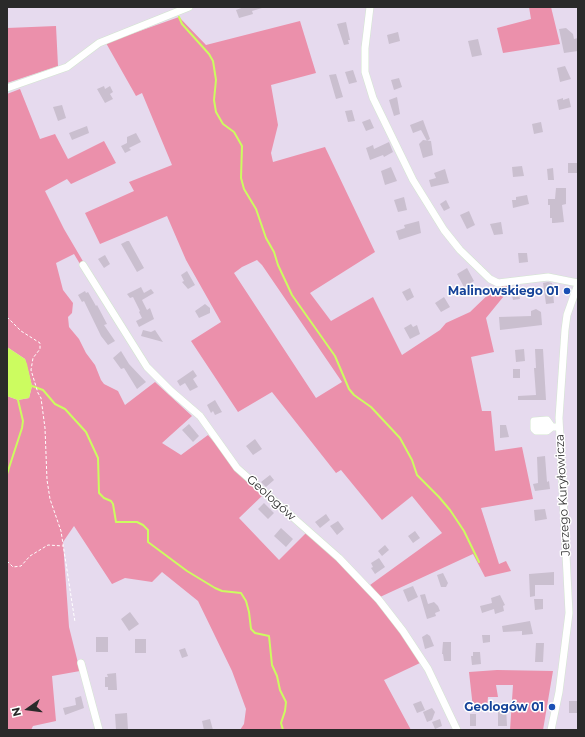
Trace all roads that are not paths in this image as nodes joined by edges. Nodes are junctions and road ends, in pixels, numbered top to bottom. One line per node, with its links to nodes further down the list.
1 (189, 7): 3 (street)
2 (370, 7): 5 (street)
3 (7, 88)
4 (83, 265): 10 (street, Geologów)
5 (578, 283): 7 (street, Jerzego Kuryłowicza)
6 (534, 426): 7 (street)
7 (556, 427): 11 (street, Jerzego Kuryłowicza)
8 (81, 663): 9 (street)
9 (99, 730)
10 (457, 730)
11 (551, 730)

